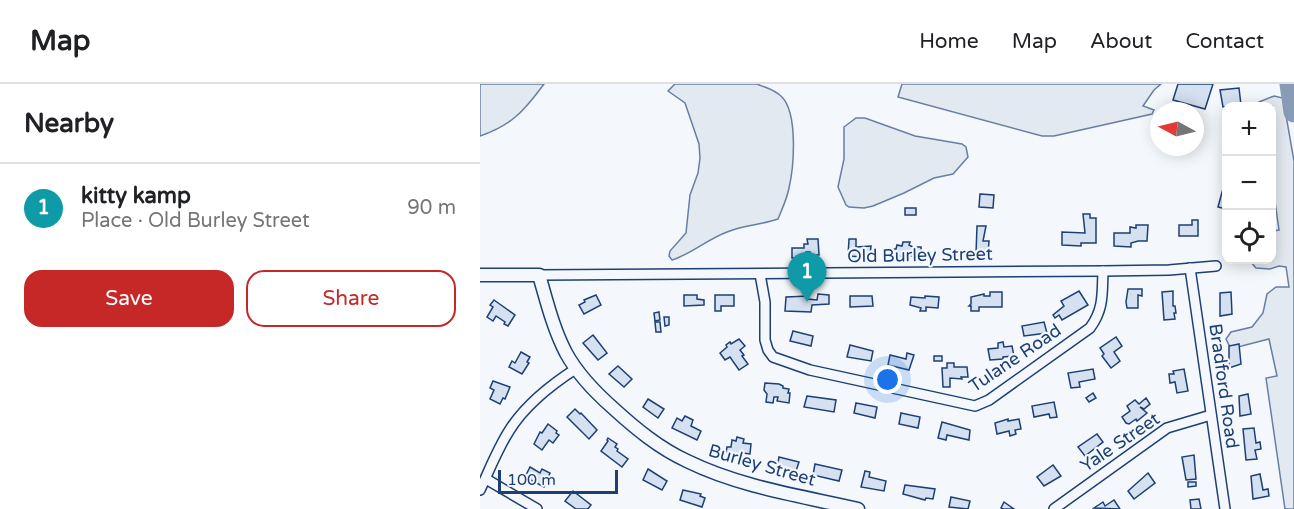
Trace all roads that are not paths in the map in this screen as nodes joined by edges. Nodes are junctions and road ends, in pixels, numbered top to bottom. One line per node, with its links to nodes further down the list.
1 (1216, 266): 2 (street, Old Burley Street)
2 (1190, 268): 3 (street, Old Burley Street); 8 (street, Bradford Road)
3 (1103, 272): 4 (street, Old Burley Street); 4 (street, Tulane Road)
4 (760, 274): 6 (street, Old Burley Street)
5 (480, 275): 6 (main road, Old Burley Street)
6 (539, 275): 7 (main road, Burley Street)
7 (577, 368): 9 (street); 12 (main road, Burley Street)
8 (1211, 415): 13 (street, Yale Street); 14 (street, Bradford Road)
9 (486, 479): 10 (street); 11 (street)
10 (480, 490)
11 (537, 509)
12 (858, 509)
13 (1054, 509)
14 (1225, 509)

